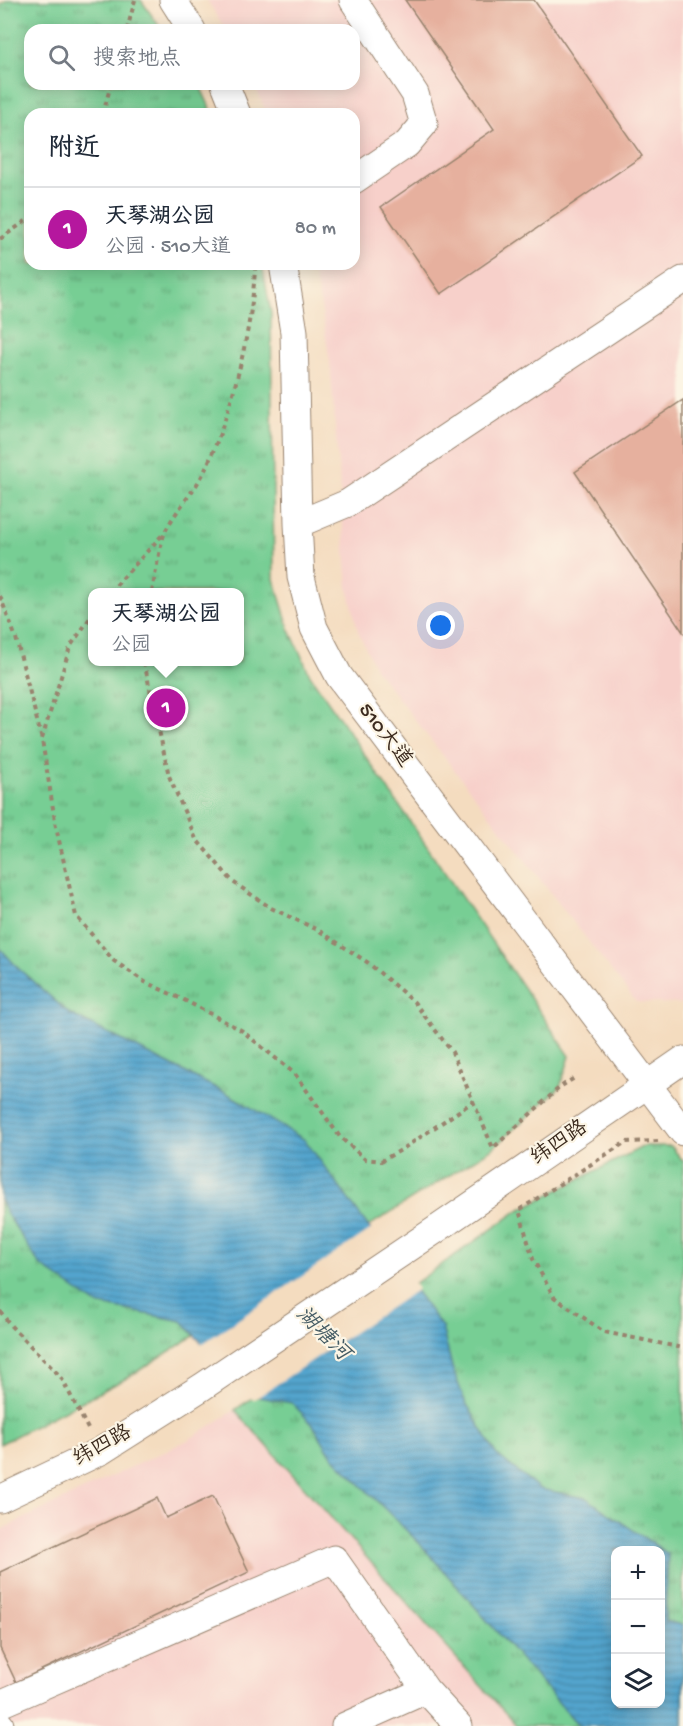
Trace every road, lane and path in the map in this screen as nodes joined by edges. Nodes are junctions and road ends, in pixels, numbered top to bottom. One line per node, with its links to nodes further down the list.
1 (135, 0): 4 (path)
2 (173, 0): 5 (street)
3 (353, 0): 10 (street)
4 (129, 24)
5 (188, 24)
6 (109, 90): 8 (path)
7 (227, 90): 9 (street)
8 (105, 108)
9 (235, 108)
10 (360, 176)
11 (24, 222): 12 (path)
12 (0, 239)
13 (256, 270): 17 (path)
14 (284, 270): 16 (street, 510大道)
15 (683, 280): 16 (street)
16 (297, 524): 26 (street, 510大道)
17 (165, 532): 18 (path); 19 (path)
18 (114, 588)
19 (153, 588)
20 (0, 596): 23 (path)
21 (88, 622): 23 (path)
22 (145, 666): 27 (path)
23 (42, 740): 27 (path)
24 (683, 1060): 26 (street, 纬四路)
25 (576, 1077): 27 (path)
26 (647, 1086): 28 (street, 510大道); 31 (street, 纬四路)
27 (474, 1101)
28 (671, 1136): 30 (path)
29 (0, 1311): 31 (path)
30 (683, 1348)
31 (101, 1451): 32 (street, 纬四路)
32 (0, 1499)
33 (426, 1690): 34 (street); 35 (street); 36 (street)
34 (0, 1704)
35 (345, 1726)
36 (459, 1726)

